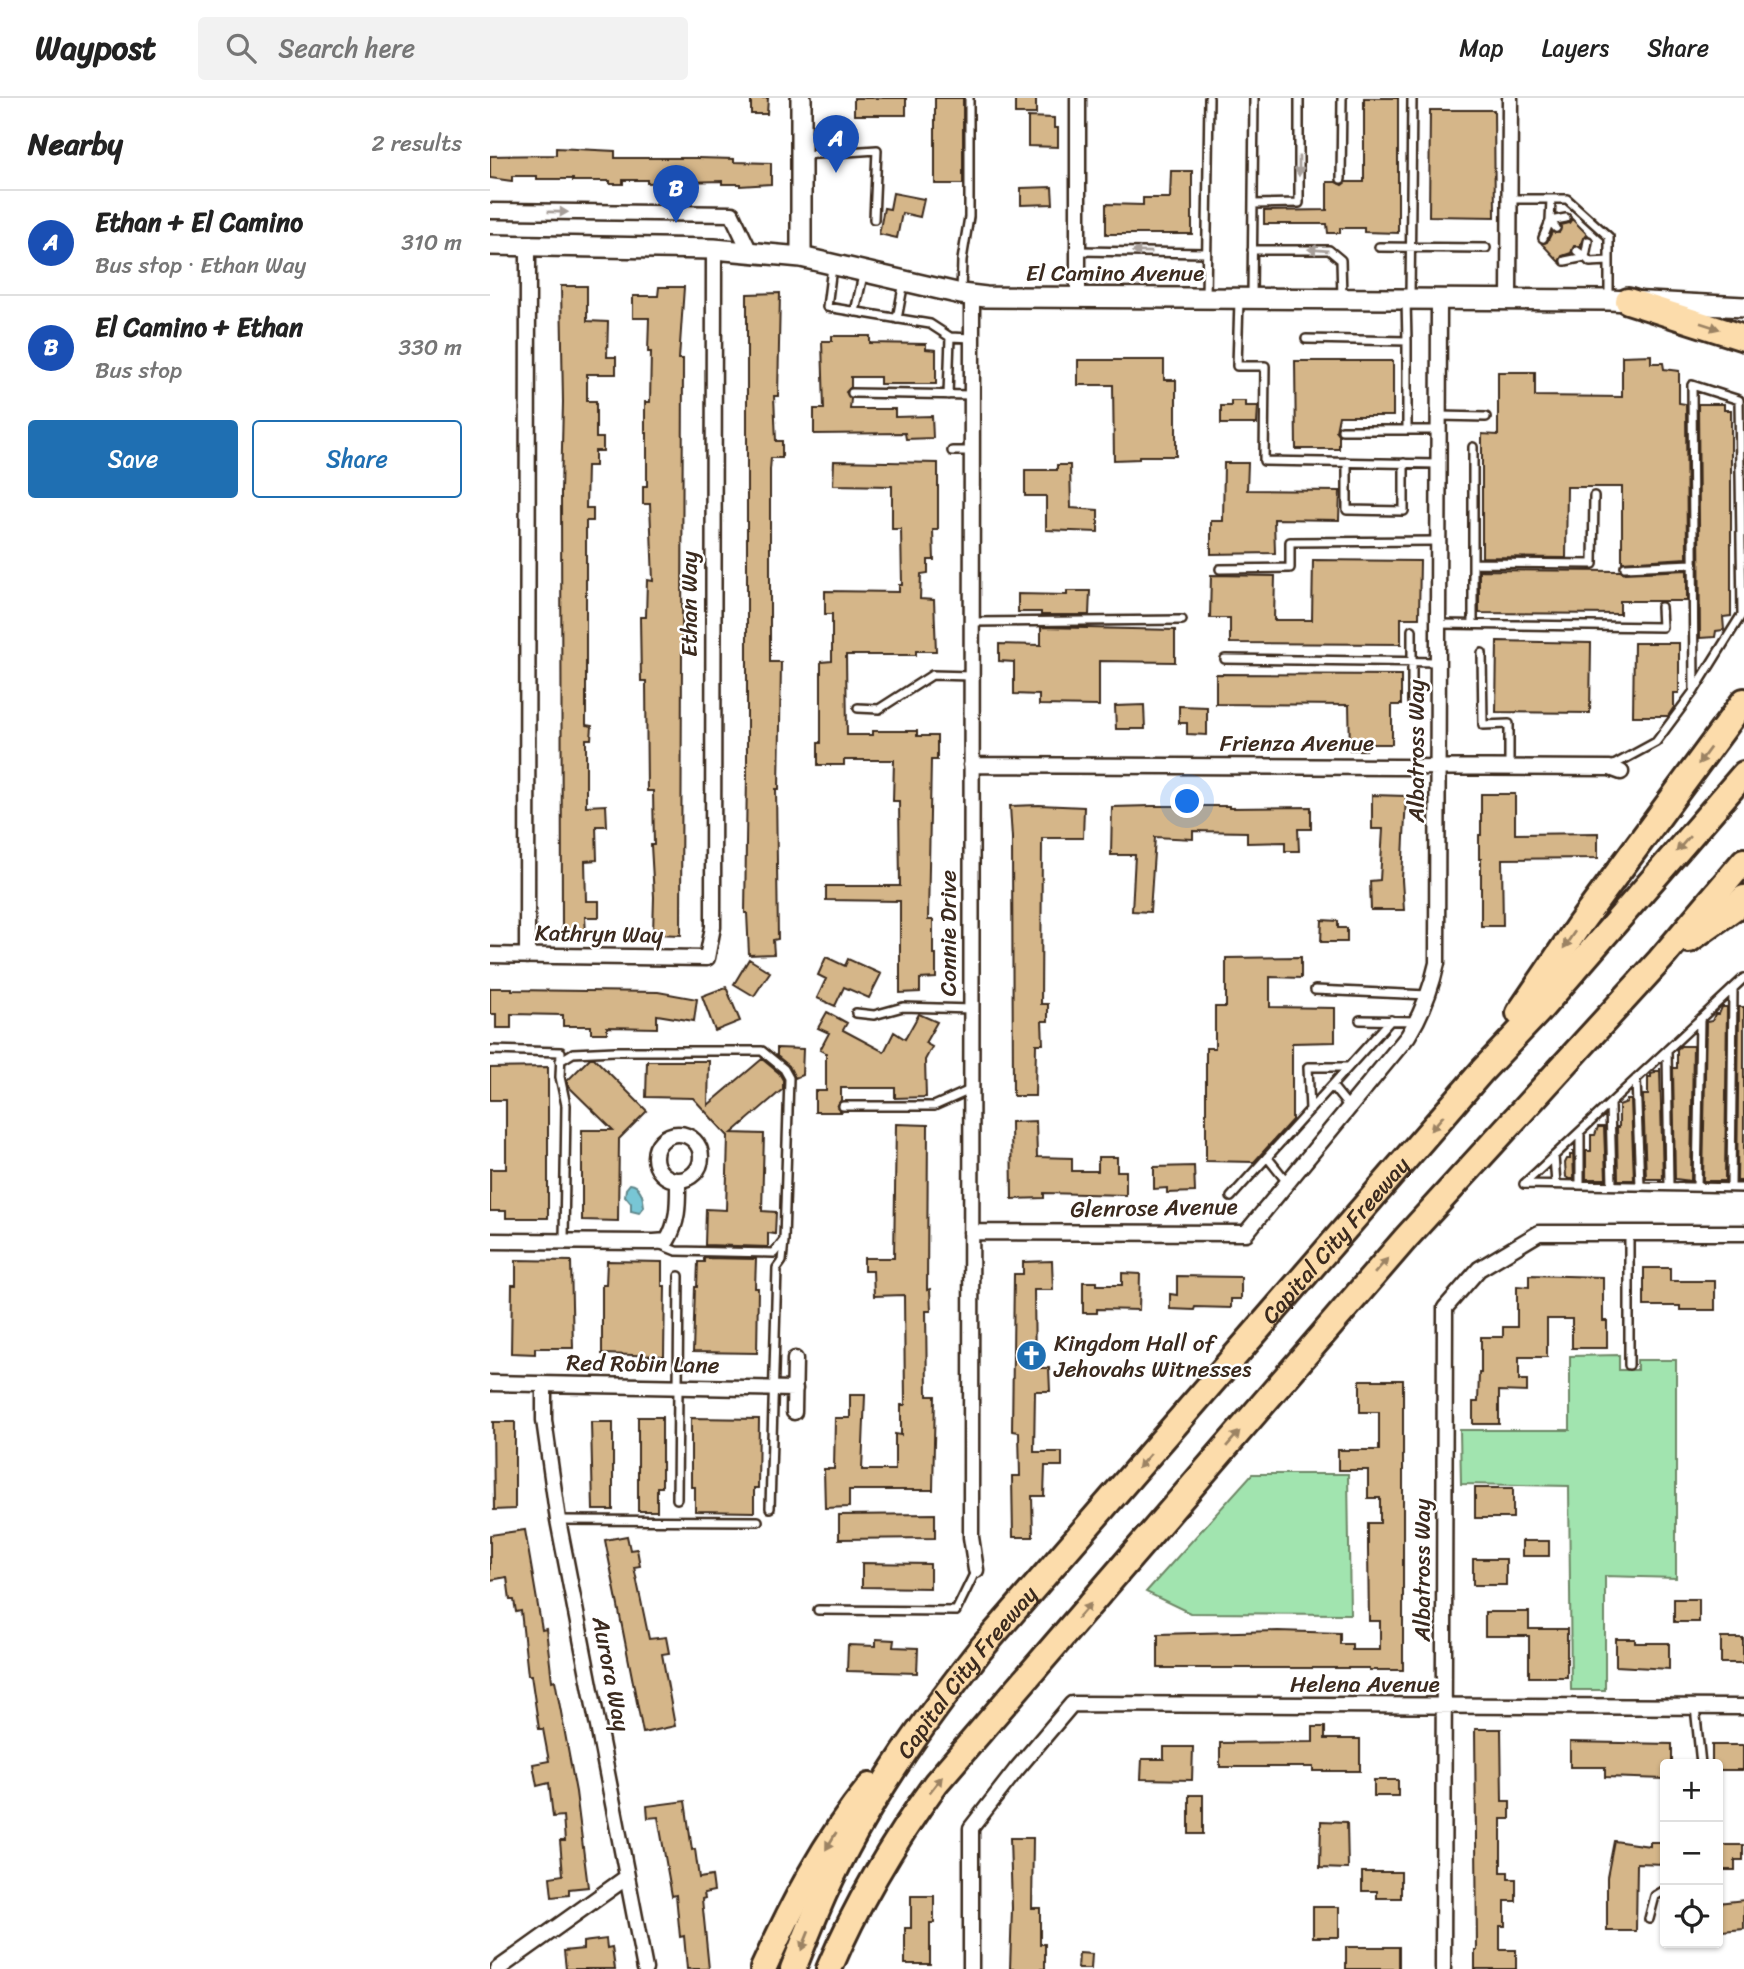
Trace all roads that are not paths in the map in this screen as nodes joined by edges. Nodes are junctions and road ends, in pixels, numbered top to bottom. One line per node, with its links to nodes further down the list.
1 (801, 98): 10 (main road)
2 (969, 98): 40 (lane)
3 (1078, 98): 29 (street)
4 (1209, 98): 32 (lane)
5 (1254, 98): 14 (lane)
6 (1298, 98): 14 (lane, one-way to 14)
7 (1342, 98): 11 (lane)
8 (1412, 98): 25 (lane)
9 (1510, 98): 12 (street)
10 (801, 156): 17 (lane); 33 (main road)
11 (1341, 179)
12 (1510, 199): 13 (lane); 47 (street)
13 (1551, 199): 18 (lane); 36 (lane)
14 (1253, 204): 28 (lane)
15 (490, 211): 31 (street, one-way to 31)
16 (1566, 218): 18 (lane)
17 (874, 219)
18 (1550, 221): 19 (lane); 20 (lane)
19 (1556, 228)
20 (1544, 239)
21 (1588, 241): 34 (lane)
22 (490, 245): 23 (main road, El Camino Avenue)
23 (528, 246): 26 (main road, El Camino Avenue); 99 (street)
24 (1379, 247): 25 (lane)
25 (1411, 247): 27 (lane); 45 (lane)
26 (713, 248): 31 (main road, El Camino Avenue); 100 (street, Ethan Way)
27 (1486, 248)
28 (1252, 250): 43 (lane); 44 (lane, one-way to 28)
29 (1078, 251): 32 (lane, one-way to 29); 41 (street)
30 (1577, 251): 34 (lane)
31 (750, 252): 33 (main road, El Camino Avenue)
32 (1206, 253): 42 (lane)
33 (801, 257): 37 (main road, El Camino Avenue)
34 (1585, 257): 35 (lane); 36 (lane)
35 (1565, 261)
36 (1609, 261): 48 (lane)
37 (833, 264): 38 (main road, El Camino Avenue); 50 (lane)
38 (863, 271): 39 (main road, El Camino Avenue); 50 (lane)
39 (904, 281): 40 (main road, El Camino Avenue); 51 (lane)
40 (966, 295): 41 (main road, El Camino Avenue); 53 (street, Connie Drive)
41 (1078, 298): 42 (main road, El Camino Avenue)
42 (1206, 298): 43 (main road, El Camino Avenue)
43 (1245, 298): 44 (main road, El Camino Avenue); 67 (lane)
44 (1342, 299): 45 (main road, El Camino Avenue)
45 (1408, 299): 46 (main road, El Camino Avenue); 56 (lane)
46 (1439, 299): 47 (main road, El Camino Avenue); 61 (street, Albatross Way)
47 (1508, 300): 48 (main road, El Camino Avenue)
48 (1619, 300): 49 (main road, El Camino Avenue); 54 (highway, one-way to 54)
49 (1744, 307)
50 (855, 312): 51 (lane)
51 (897, 319): 52 (lane)
52 (950, 337): 53 (lane); 58 (lane)
53 (972, 338): 59 (street, Connie Drive)
54 (1744, 338)
55 (1306, 339): 56 (lane)
56 (1407, 341): 63 (lane)
57 (852, 393): 58 (lane)
58 (948, 395): 59 (lane)
59 (972, 395): 66 (street, Connie Drive)
60 (1486, 417): 61 (lane)
61 (1439, 423): 63 (lane); 69 (street, Albatross Way)
62 (1342, 430): 63 (lane)
63 (1407, 430)
64 (1474, 447): 72 (lane)
65 (952, 451): 66 (lane)
66 (972, 451): 78 (street, Connie Drive)
67 (1347, 462): 68 (lane); 68 (lane)
68 (1404, 463): 69 (lane)
69 (1439, 464): 71 (street, Albatross Way)
70 (1594, 496): 72 (lane)
71 (1439, 541): 75 (lane); 79 (street, Albatross Way)
72 (1473, 563): 80 (lane)
73 (1692, 564): 74 (lane); 87 (lane); 87 (lane)
74 (1625, 567)
75 (1220, 569)
76 (1661, 607): 80 (lane)
77 (1181, 620): 78 (lane)
78 (971, 622): 86 (street, Connie Drive)
79 (1439, 624): 80 (lane); 85 (street, Albatross Way)
80 (1473, 624)
81 (1412, 630): 84 (lane)
82 (1482, 653): 93 (lane)
83 (1225, 659): 84 (lane)
84 (1412, 662): 85 (lane); 89 (lane)
85 (1439, 662): 92 (street, Albatross Way)
86 (971, 676): 90 (lane); 91 (street, Connie Drive)
87 (1694, 691): 94 (lane)
88 (1744, 701): 116 (highway, one-way to 116)
89 (1412, 702)
90 (858, 708)
91 (971, 765): 92 (street, Frienza Avenue); 106 (street, Connie Drive)
92 (1439, 767): 93 (street, Frienza Avenue); 105 (street, Albatross Way)
93 (1509, 767): 94 (street, Frienza Avenue)
94 (1615, 770)
95 (1744, 774): 116 (highway, Capital City Freeway, one-way to 116)
96 (1744, 861): 101 (highway, Capital City Freeway)
97 (1744, 898): 101 (highway)
98 (490, 955): 99 (street, Kathryn Way)
99 (527, 956): 100 (street, Kathryn Way)
100 (707, 958)
101 (1660, 960): 166 (highway, Capital City Freeway, one-way to 101)
102 (1744, 978): 103 (lane)
103 (1733, 989): 108 (lane); 136 (lane)
104 (1315, 990): 105 (lane)
105 (1429, 995): 111 (street, Albatross Way)
106 (971, 1009): 107 (lane); 119 (street, Connie Drive)
107 (856, 1013)
108 (1700, 1019): 113 (lane); 135 (lane)
109 (1360, 1020): 110 (lane)
110 (1391, 1020): 111 (lane); 115 (lane)
111 (1417, 1021): 122 (street, Albatross Way)
112 (490, 1050): 114 (lane)
113 (1667, 1050): 117 (lane); 134 (lane)
114 (561, 1060): 142 (lane); 143 (lane)
115 (1348, 1068): 118 (lane); 123 (lane)
116 (1482, 1071): 161 (highway, Capital City Freeway, one-way to 161)
117 (1636, 1079): 120 (lane); 133 (lane)
118 (1332, 1086): 122 (lane); 123 (lane)
119 (971, 1090): 121 (lane); 139 (street, Connie Drive)
120 (1609, 1104): 124 (lane); 132 (lane)
121 (843, 1106)
122 (1349, 1107): 127 (street, Albatross Way)
123 (1310, 1110): 126 (lane)
124 (1580, 1132): 125 (lane); 131 (lane)
125 (1553, 1156): 130 (lane); 130 (lane)
126 (1268, 1157): 129 (lane); 138 (lane)
127 (1305, 1160): 129 (street, Glenrose Avenue)
128 (678, 1180): 145 (street)
129 (1287, 1182): 139 (street, Glenrose Avenue)
130 (1556, 1184): 131 (lane)
131 (1580, 1185): 132 (lane)
132 (1612, 1185): 133 (lane)
133 (1640, 1186): 134 (lane)
134 (1669, 1186): 135 (lane)
135 (1697, 1187): 136 (lane)
136 (1731, 1187): 137 (lane)
137 (1744, 1188)
138 (1231, 1198)
139 (971, 1232): 159 (street, Connie Drive)
140 (1629, 1233): 141 (street); 148 (lane); 162 (street, Albatross Way)
141 (1744, 1233)
142 (564, 1240): 144 (street); 145 (street)
143 (784, 1240): 145 (lane); 152 (lane)
144 (490, 1241)
145 (654, 1242)
146 (680, 1276): 151 (lane)
147 (795, 1359): 153 (street)
148 (1629, 1366)
149 (490, 1383): 150 (street, Red Robin Lane)
150 (544, 1385): 151 (street, Red Robin Lane); 157 (street, Aurora Way)
151 (679, 1387): 152 (street, Red Robin Lane); 155 (lane)
152 (772, 1388): 153 (street, Red Robin Lane); 156 (lane)
153 (795, 1389): 154 (street)
154 (794, 1412)
155 (677, 1499)
156 (770, 1508)
157 (558, 1520): 158 (lane); 167 (street, Aurora Way)
158 (758, 1521)
159 (976, 1570): 160 (lane)
160 (818, 1610)
161 (947, 1690): 172 (highway, one-way to 172); 173 (highway, Capital City Freeway, one-way to 173)
162 (1444, 1707): 163 (street, Helena Avenue); 176 (street, Helena Avenue); 177 (street, Albatross Way)
163 (1695, 1707): 164 (street, Helena Avenue); 165 (lane)
164 (1744, 1707)
165 (1700, 1759)
166 (897, 1839): 174 (highway, Capital City Freeway); 175 (highway)
167 (627, 1877): 170 (street); 171 (street, Aurora Way)
168 (1660, 1893): 169 (lane)
169 (1649, 1919)
170 (498, 1969)
171 (645, 1969)
172 (763, 1969)
173 (793, 1969)
174 (829, 1969)
175 (845, 1969)
176 (971, 1969)
177 (1443, 1969)

